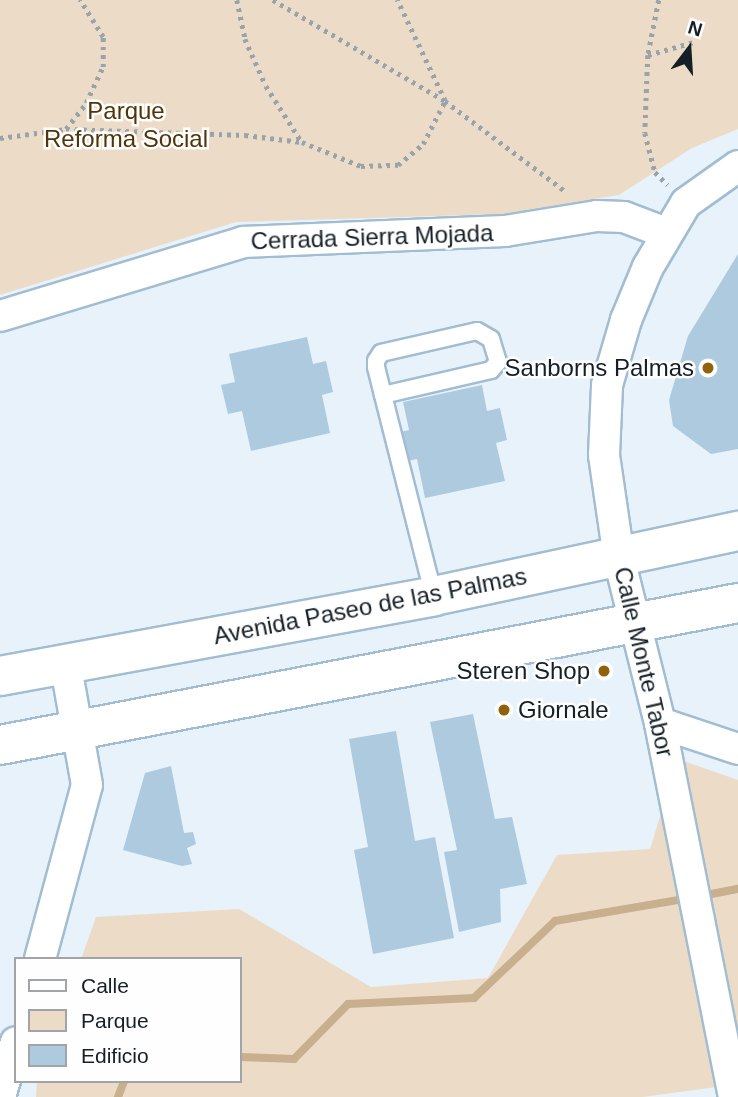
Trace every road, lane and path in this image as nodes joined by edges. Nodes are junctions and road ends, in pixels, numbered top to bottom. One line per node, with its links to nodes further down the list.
1 (80, 0): 9 (path)
2 (237, 0): 11 (path)
3 (273, 0): 8 (path)
4 (397, 0): 8 (path)
5 (659, 0): 7 (path)
6 (694, 42): 7 (path)
7 (648, 55): 13 (path)
8 (445, 101): 11 (path); 14 (path)
9 (66, 129): 10 (path); 11 (path)
10 (0, 138)
11 (302, 142)
12 (738, 166): 13 (street)
13 (686, 203): 15 (street, Calle Monte Tabor)
14 (597, 216): 15 (street, Cerrada Sierra Mojada); 16 (street, Cerrada Sierra Mojada)
15 (666, 233): 19 (street, Calle Monte Tabor)
16 (0, 316)
17 (383, 395): 17 (lane); 20 (lane)
18 (738, 531): 19 (main road, Avenida Paseo de las Palmas)
19 (619, 558): 20 (main road, Avenida Paseo de las Palmas); 22 (street, Calle Monte Tabor)
20 (434, 596): 23 (main road, Avenida Paseo de las Palmas)
21 (738, 603): 22 (main road)
22 (634, 625): 25 (street, Calle Monte Tabor); 26 (main road)
23 (65, 662): 24 (main road, Avenida Paseo de las Palmas); 26 (street)
24 (0, 676)
25 (660, 723): 28 (street); 32 (street, Calle Monte Tabor)
26 (80, 729): 27 (main road); 29 (street)
27 (0, 745)
28 (738, 749)
29 (41, 957)
30 (14, 1049): 31 (street)
31 (0, 1097)
32 (734, 1097)

